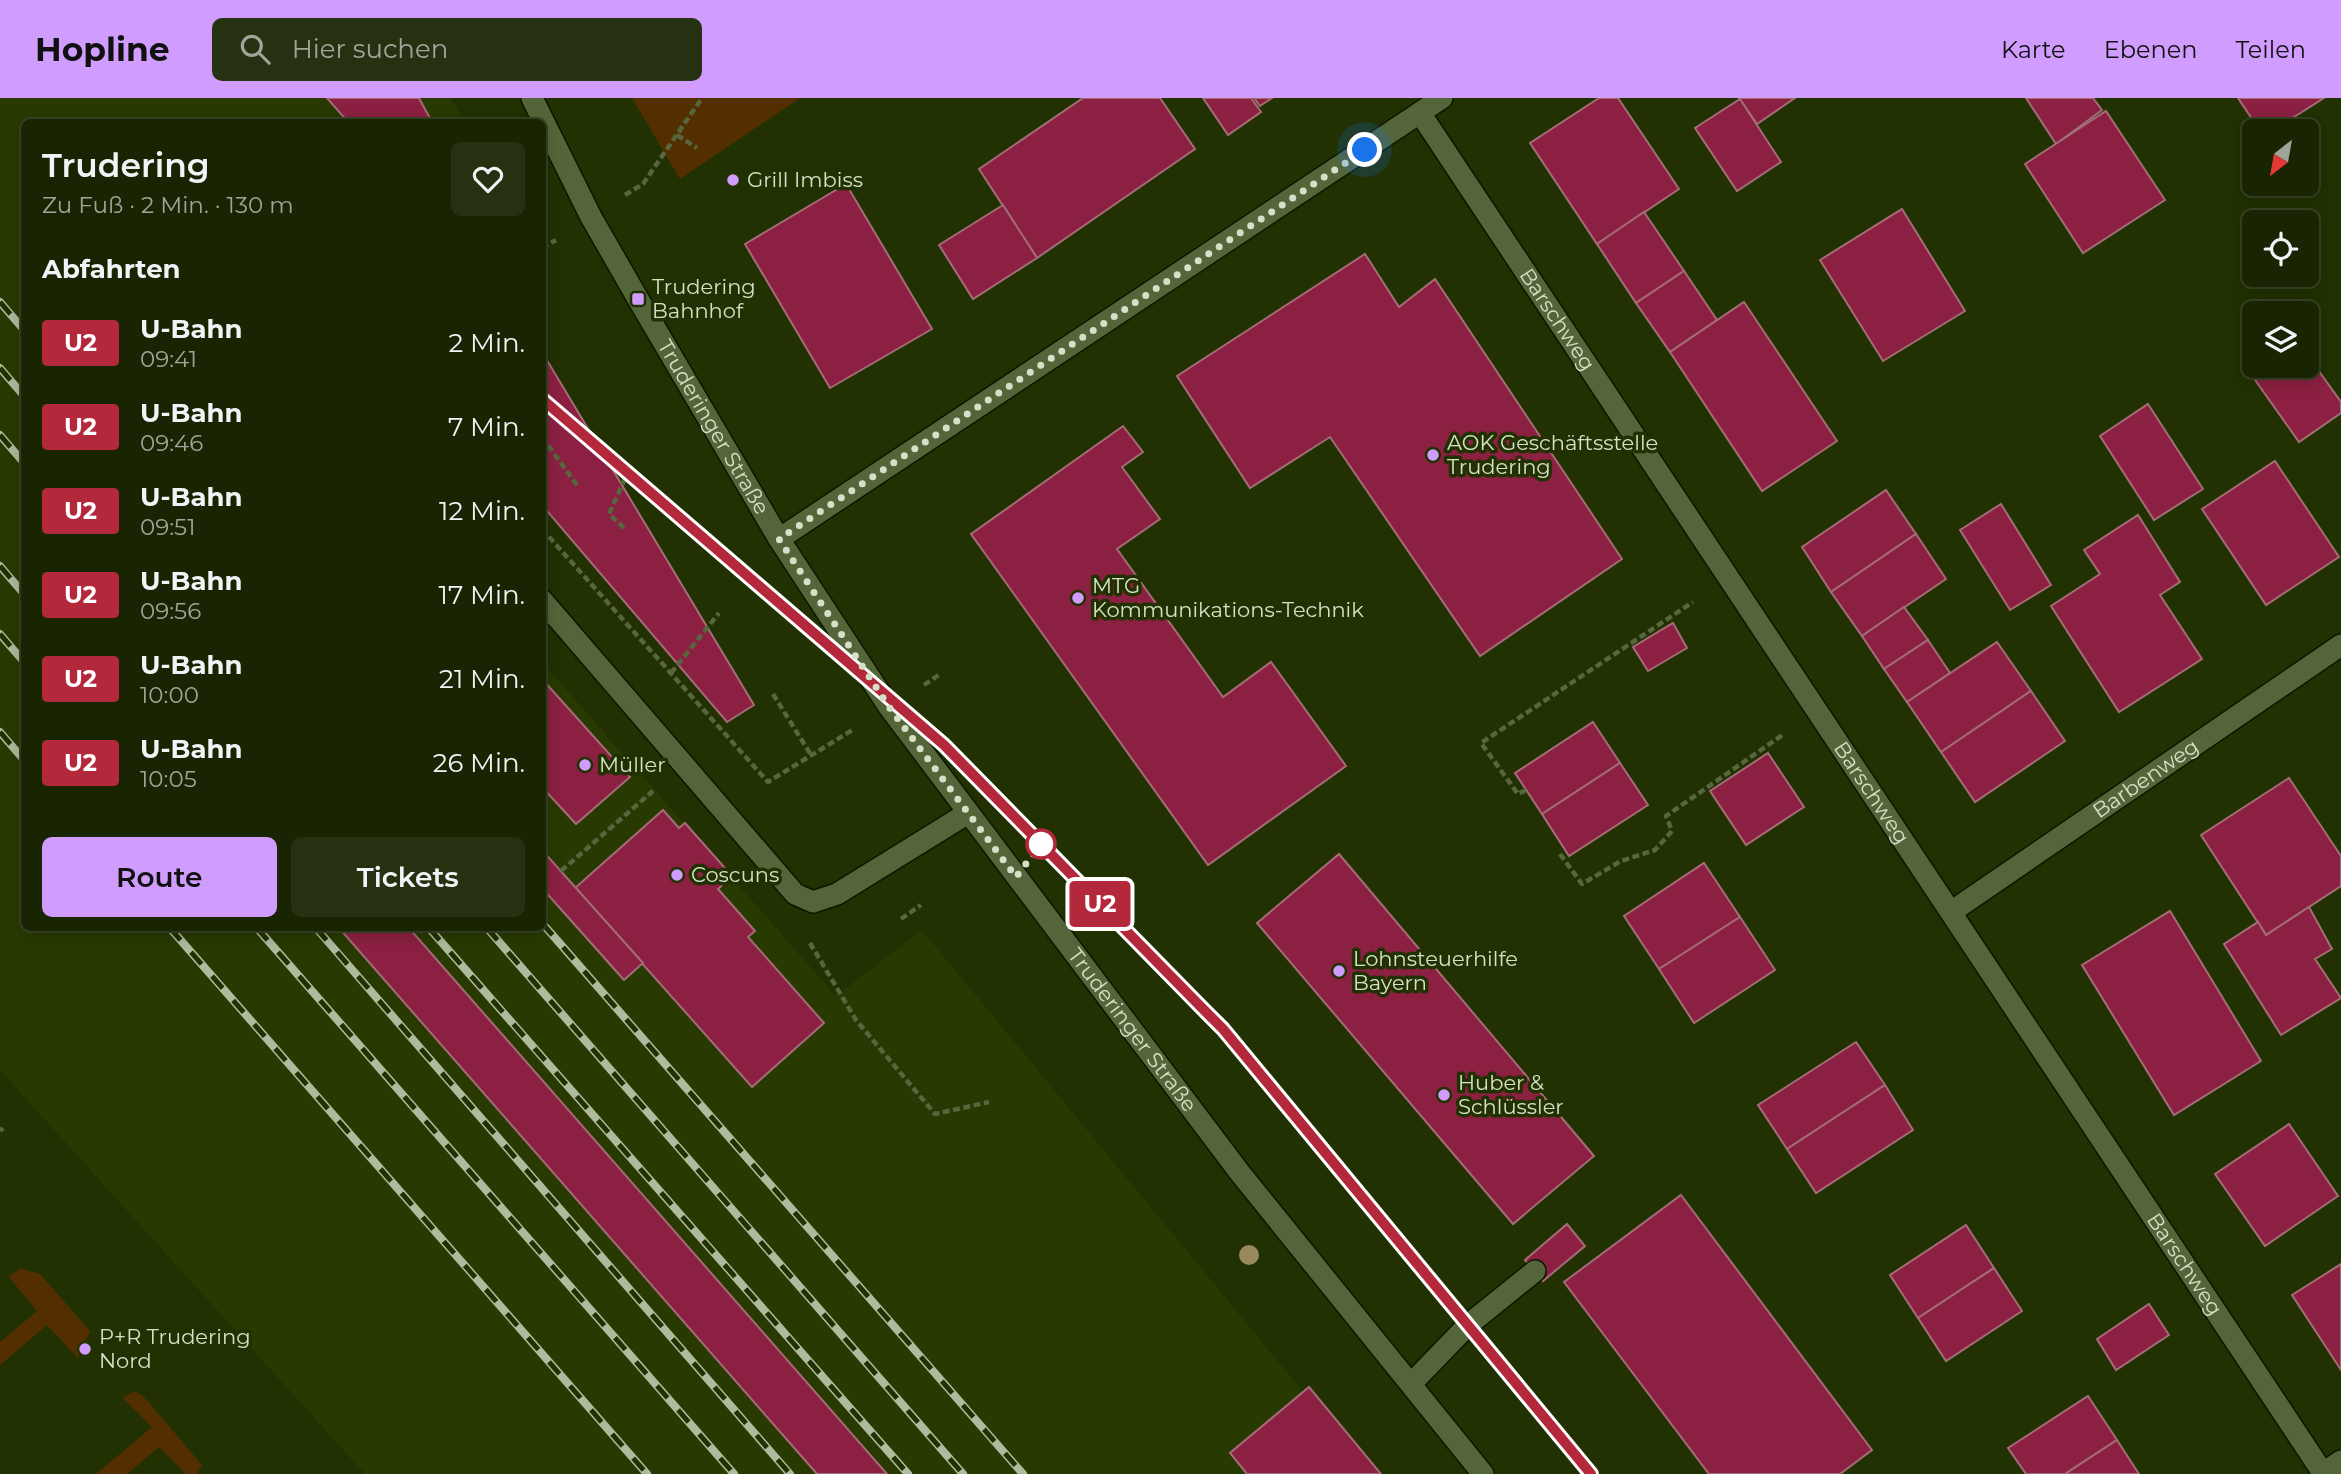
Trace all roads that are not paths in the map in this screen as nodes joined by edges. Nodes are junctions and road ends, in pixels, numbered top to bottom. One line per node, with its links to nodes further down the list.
1 (532, 98): 4 (street, Truderinger Straße)
2 (1442, 98): 3 (street)
3 (1420, 113): 6 (street); 10 (street, Barschweg)
4 (539, 119)
5 (548, 146): 6 (street, Truderinger Straße)
6 (779, 539): 9 (street, Truderinger Straße)
7 (546, 605): 9 (street)
8 (2341, 645): 10 (street, Barbenweg)
9 (968, 814): 12 (street, Truderinger Straße)
10 (1951, 912): 15 (street, Barschweg)
11 (1535, 1271): 12 (street)
12 (1411, 1384): 14 (street, Truderinger Straße)
13 (2341, 1461): 15 (street)
14 (1483, 1474)
15 (2322, 1474)

